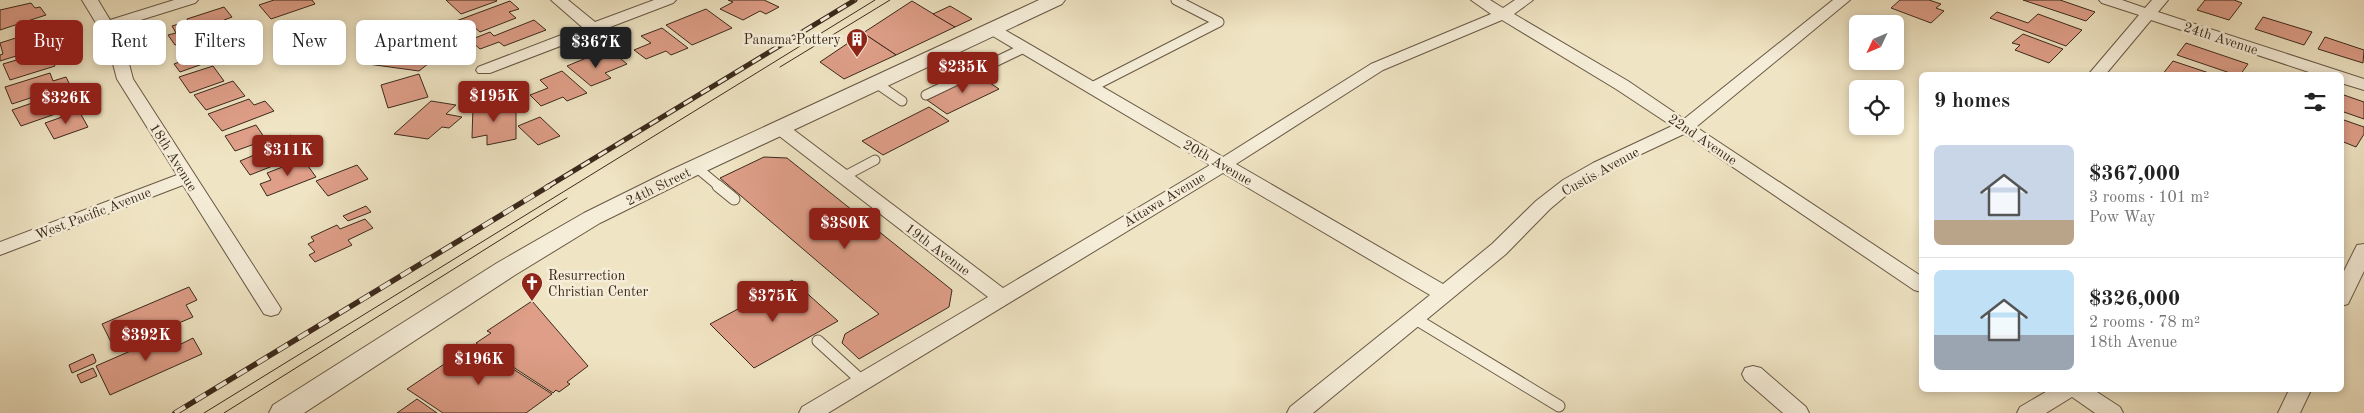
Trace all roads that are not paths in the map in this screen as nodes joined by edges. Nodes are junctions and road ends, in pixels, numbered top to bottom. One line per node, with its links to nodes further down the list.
1 (90, 0): 14 (street, 18th Avenue)
2 (190, 0): 15 (street)
3 (559, 0): 16 (street)
4 (668, 0): 16 (street)
5 (1055, 0): 17 (street, 24th Street)
6 (1176, 0): 26 (lane)
7 (1479, 0): 12 (street, 22nd Avenue)
8 (1525, 0): 12 (street, Attawa Avenue)
9 (1842, 0): 29 (street, Custis Avenue)
10 (2107, 0): 13 (street, 24th Avenue)
11 (2160, 0): 13 (street)
12 (1504, 14): 29 (street, 22nd Avenue); 32 (street, Attawa Avenue)
13 (2149, 14): 21 (street); 22 (street, 24th Avenue)
14 (103, 20)
15 (126, 20)
16 (594, 29): 20 (street)
17 (992, 29): 18 (street, 20th Avenue); 24 (street, 24th Street)
18 (1024, 48): 26 (street, 20th Avenue); 27 (lane)
19 (121, 65): 35 (street, 18th Avenue)
20 (484, 70)
21 (2099, 72)
22 (2325, 72)
23 (2344, 78): 25 (street)
24 (876, 83): 28 (lane); 30 (street, 24th Street)
25 (2364, 85)
26 (1092, 87): 32 (street, 20th Avenue)
27 (926, 95)
28 (902, 101)
29 (1685, 127): 39 (street, 22nd Avenue); 41 (street, Custis Avenue)
30 (780, 128): 33 (street, 24th Street); 34 (street, 19th Avenue)
31 (875, 160): 34 (lane)
32 (1223, 165): 41 (street, 20th Avenue); 42 (street, Attawa Avenue)
33 (696, 167): 36 (lane); 52 (street, 24th Street)
34 (843, 176): 42 (street, 19th Avenue)
35 (187, 177): 37 (street, West Pacific Avenue); 43 (street, 18th Avenue)
36 (734, 199)
37 (0, 249)
38 (2364, 250): 40 (street)
39 (1919, 281)
40 (2344, 293)
41 (1444, 294): 44 (street, Custis Avenue)
42 (1001, 296): 47 (street, Attawa Avenue)
43 (271, 309)
44 (1414, 318): 51 (lane); 54 (street, Custis Avenue)
45 (818, 341): 47 (lane)
46 (1754, 374): 55 (street)
47 (862, 381): 53 (street, Attawa Avenue)
48 (2064, 392): 56 (street)
49 (2081, 392): 57 (street)
50 (2299, 392): 58 (street)
51 (1559, 406)
52 (283, 413)
53 (810, 413)
54 (1298, 413)
55 (1798, 413)
56 (2028, 413)
57 (2112, 413)
58 (2289, 413)

